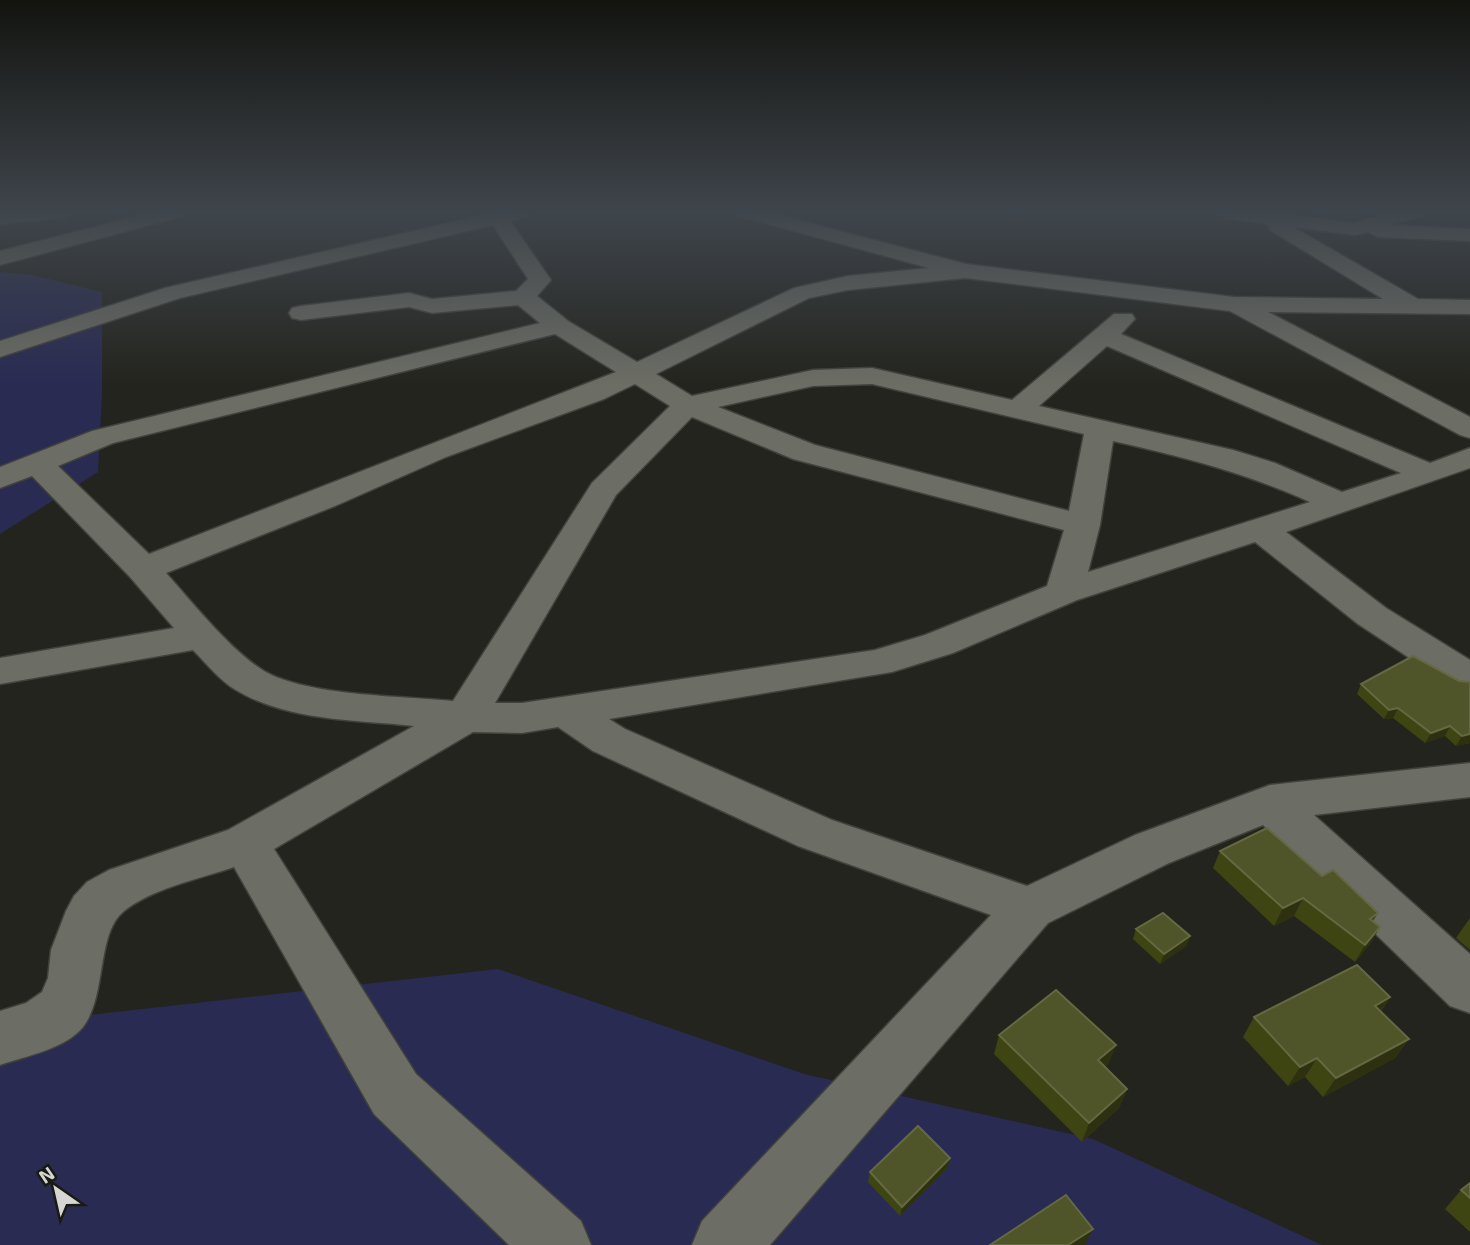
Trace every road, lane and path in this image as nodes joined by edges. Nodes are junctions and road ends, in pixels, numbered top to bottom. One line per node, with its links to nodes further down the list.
1 (271, 270): 14 (street)
2 (533, 270): 7 (street)
3 (962, 270): 5 (street)
4 (1352, 270): 9 (street)
5 (965, 271): 6 (street); 15 (street)
6 (1149, 296): 8 (street); 13 (street)
7 (523, 297): 11 (street); 12 (street)
8 (1234, 304): 9 (street); 19 (street)
9 (1411, 305): 10 (street)
10 (1470, 307)
11 (301, 313)
12 (559, 326): 15 (street); 21 (street)
13 (1104, 335): 17 (street); 22 (street)
14 (0, 349)
15 (638, 374): 16 (street); 27 (street)
16 (688, 405): 17 (street); 25 (street); 33 (street)
17 (1019, 409): 18 (street)
18 (1100, 428): 24 (street); 25 (street)
19 (1470, 429)
20 (1470, 457): 22 (street)
21 (37, 463): 23 (street); 27 (street)
22 (1430, 474): 24 (street)
23 (0, 478)
24 (1338, 502): 26 (street)
25 (1083, 525): 28 (street)
26 (1261, 529): 28 (street); 31 (street)
27 (142, 569): 29 (street)
28 (1064, 592): 32 (street)
29 (201, 636): 30 (street); 33 (street)
30 (0, 671)
31 (1470, 678)
32 (568, 713): 33 (street); 37 (street)
33 (465, 717): 36 (street)
34 (1470, 780): 35 (street)
35 (1270, 803): 37 (street); 38 (street)
36 (246, 843): 39 (street); 40 (street)
37 (1030, 908): 41 (street)
38 (1470, 989)
39 (0, 1038)
40 (557, 1245)
41 (726, 1245)

